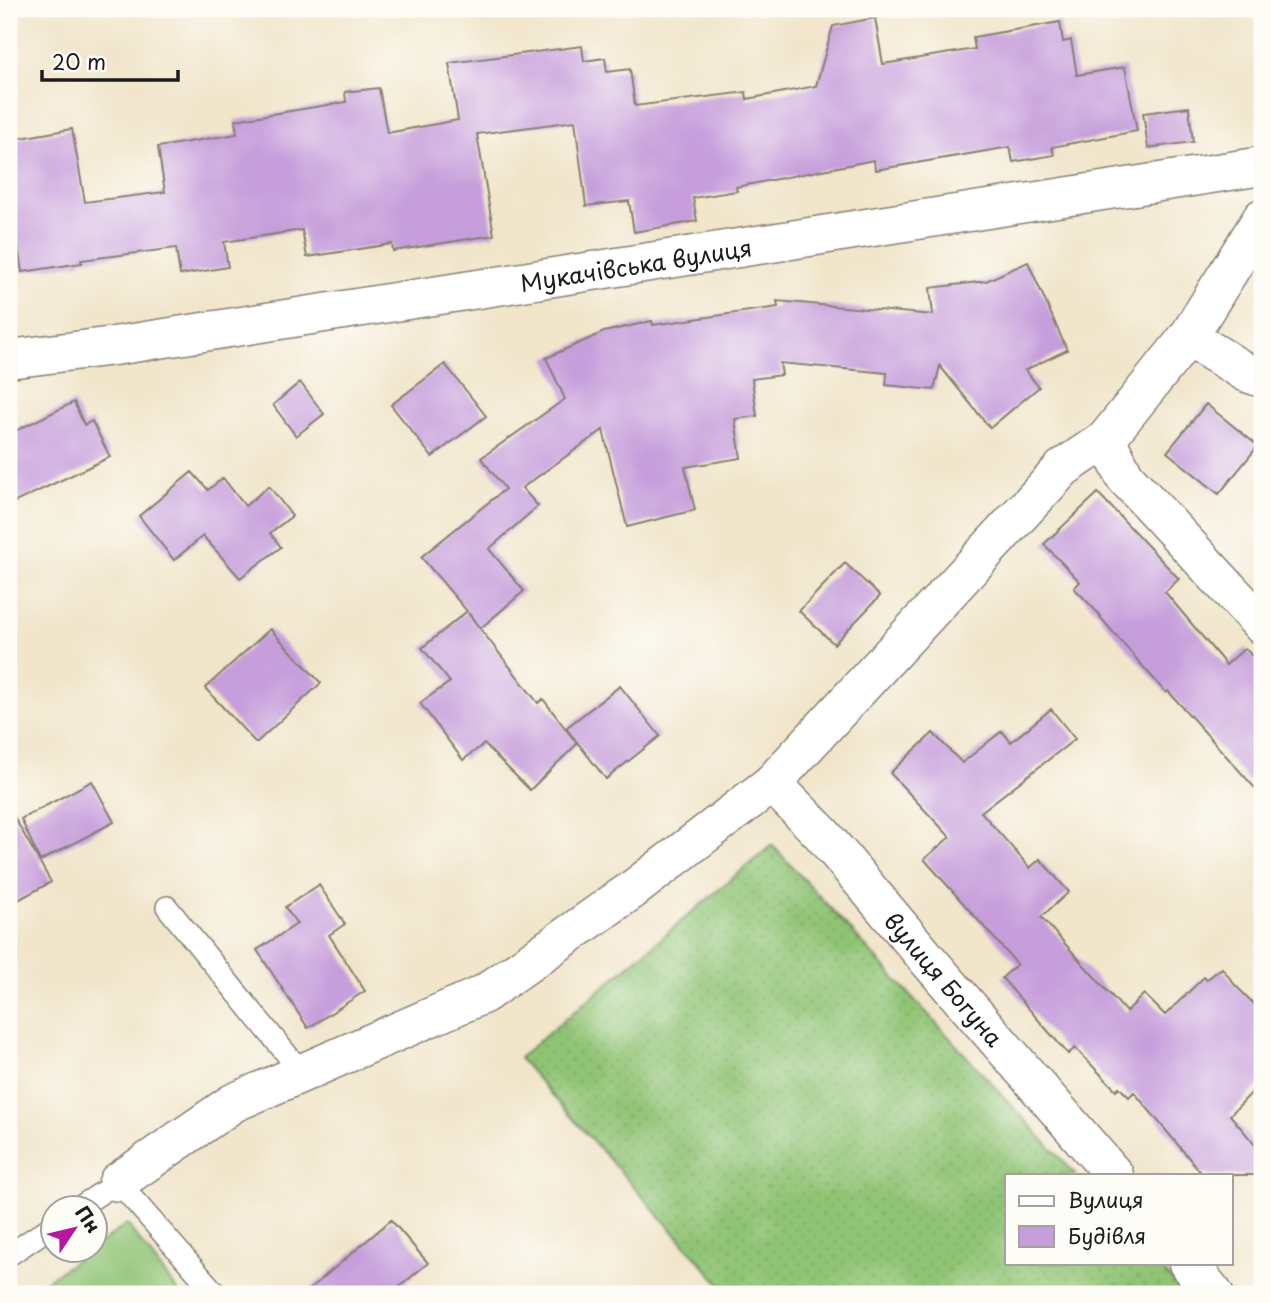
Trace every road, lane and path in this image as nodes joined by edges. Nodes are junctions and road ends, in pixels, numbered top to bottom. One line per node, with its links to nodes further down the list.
1 (1262, 166): 4 (street, Мукачівська вулиця)
2 (1262, 218): 3 (street)
3 (1188, 337): 5 (street); 6 (street)
4 (9, 359)
5 (1262, 378)
6 (1106, 439): 7 (street); 8 (street)
7 (1262, 625)
8 (772, 783): 10 (street); 11 (street, вулиця Богуна)
9 (167, 907): 10 (lane)
10 (302, 1073): 12 (street)
11 (1113, 1174)
12 (118, 1182): 13 (lane); 17 (lane)
13 (100, 1194)
14 (38, 1235): 15 (lane)
15 (9, 1255)
16 (1189, 1264): 18 (street)
17 (216, 1294)
18 (1214, 1294)

